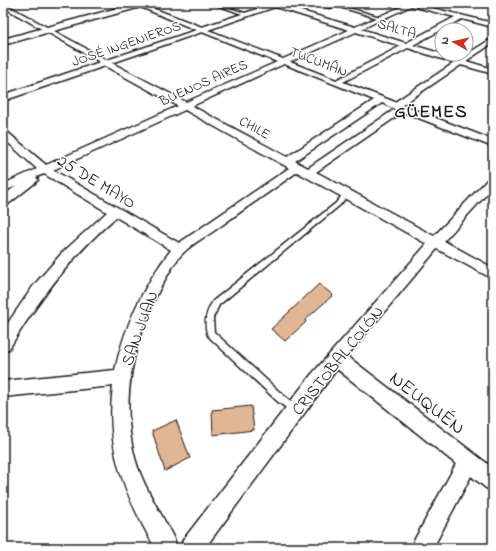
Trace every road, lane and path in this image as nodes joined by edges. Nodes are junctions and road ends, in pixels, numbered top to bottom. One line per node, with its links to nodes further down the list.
1 (12, 3): 8 (street)
2 (212, 3): 10 (lane)
3 (340, 3): 9 (lane)
4 (139, 4): 15 (street); 16 (street, TUCUMÁN)
5 (275, 4): 10 (street, JOSÉ INGENIEROS); 14 (street, SALTA)
6 (319, 4): 9 (lane)
7 (410, 4): 11 (street); 12 (street, BUENOS AIRES)
8 (3, 5): 15 (street, CHILE)
9 (336, 5): 12 (lane)
10 (246, 14): 16 (street, JOSÉ INGENIEROS)
11 (461, 17): 13 (street); 19 (street)
12 (382, 18): 14 (street, BUENOS AIRES)
13 (493, 25)
14 (356, 29): 19 (street, SALTA); 22 (street, BUENOS AIRES)
15 (46, 30): 18 (street); 24 (street, CHILE)
16 (202, 30): 22 (street, TUCUMÁN); 24 (street, JOSÉ INGENIEROS)
17 (493, 40): 21 (street)
18 (3, 42)
19 (408, 45): 20 (street, SALTA); 26 (street)
20 (434, 53)
21 (474, 53)
22 (284, 62): 26 (street, TUCUMÁN); 29 (street, BUENOS AIRES)
23 (461, 62): 25 (street, SALTA); 30 (street)
24 (106, 63): 27 (street, JOSÉ INGENIEROS); 29 (street, CHILE)
25 (493, 72)
26 (336, 83): 28 (street, TUCUMÁN)
27 (3, 98)
28 (380, 100): 30 (street, TUCUMÁN); 33 (street, SAN JUAN)
29 (186, 107): 33 (street, CHILE); 34 (street, BUENOS AIRES)
30 (399, 107): 32 (street, TUCUMÁN); 35 (street)
31 (3, 133): 34 (street, 25 DE MAYO)
32 (493, 144)
33 (291, 165): 35 (street, CHILE); 42 (street, SAN JUAN)
34 (44, 169): 37 (street, BUENOS AIRES); 39 (street); 40 (street, 25 DE MAYO)
35 (308, 173): 38 (street, CHILE)
36 (493, 180): 41 (street, CRISTOBAL COLÓN)
37 (3, 188)
38 (346, 194): 41 (street, CHILE); 48 (lane)
39 (3, 202)
40 (115, 212): 42 (street, 25 DE MAYO); 44 (street)
41 (435, 242): 43 (street, CHILE); 45 (street, CRISTOBAL COLÓN)
42 (180, 249): 46 (street, SAN JUAN)
43 (493, 274)
44 (3, 344)
45 (336, 358): 48 (street, CRISTOBAL COLÓN); 49 (street, NEUQUÉN)
46 (121, 377): 47 (street); 51 (street, SAN JUAN)
47 (3, 389)
48 (296, 410): 52 (street, CRISTOBAL COLÓN)
49 (468, 462): 50 (street, NEUQUÉN); 53 (street)
50 (493, 481)
51 (167, 548)
52 (192, 548)
53 (421, 548)

